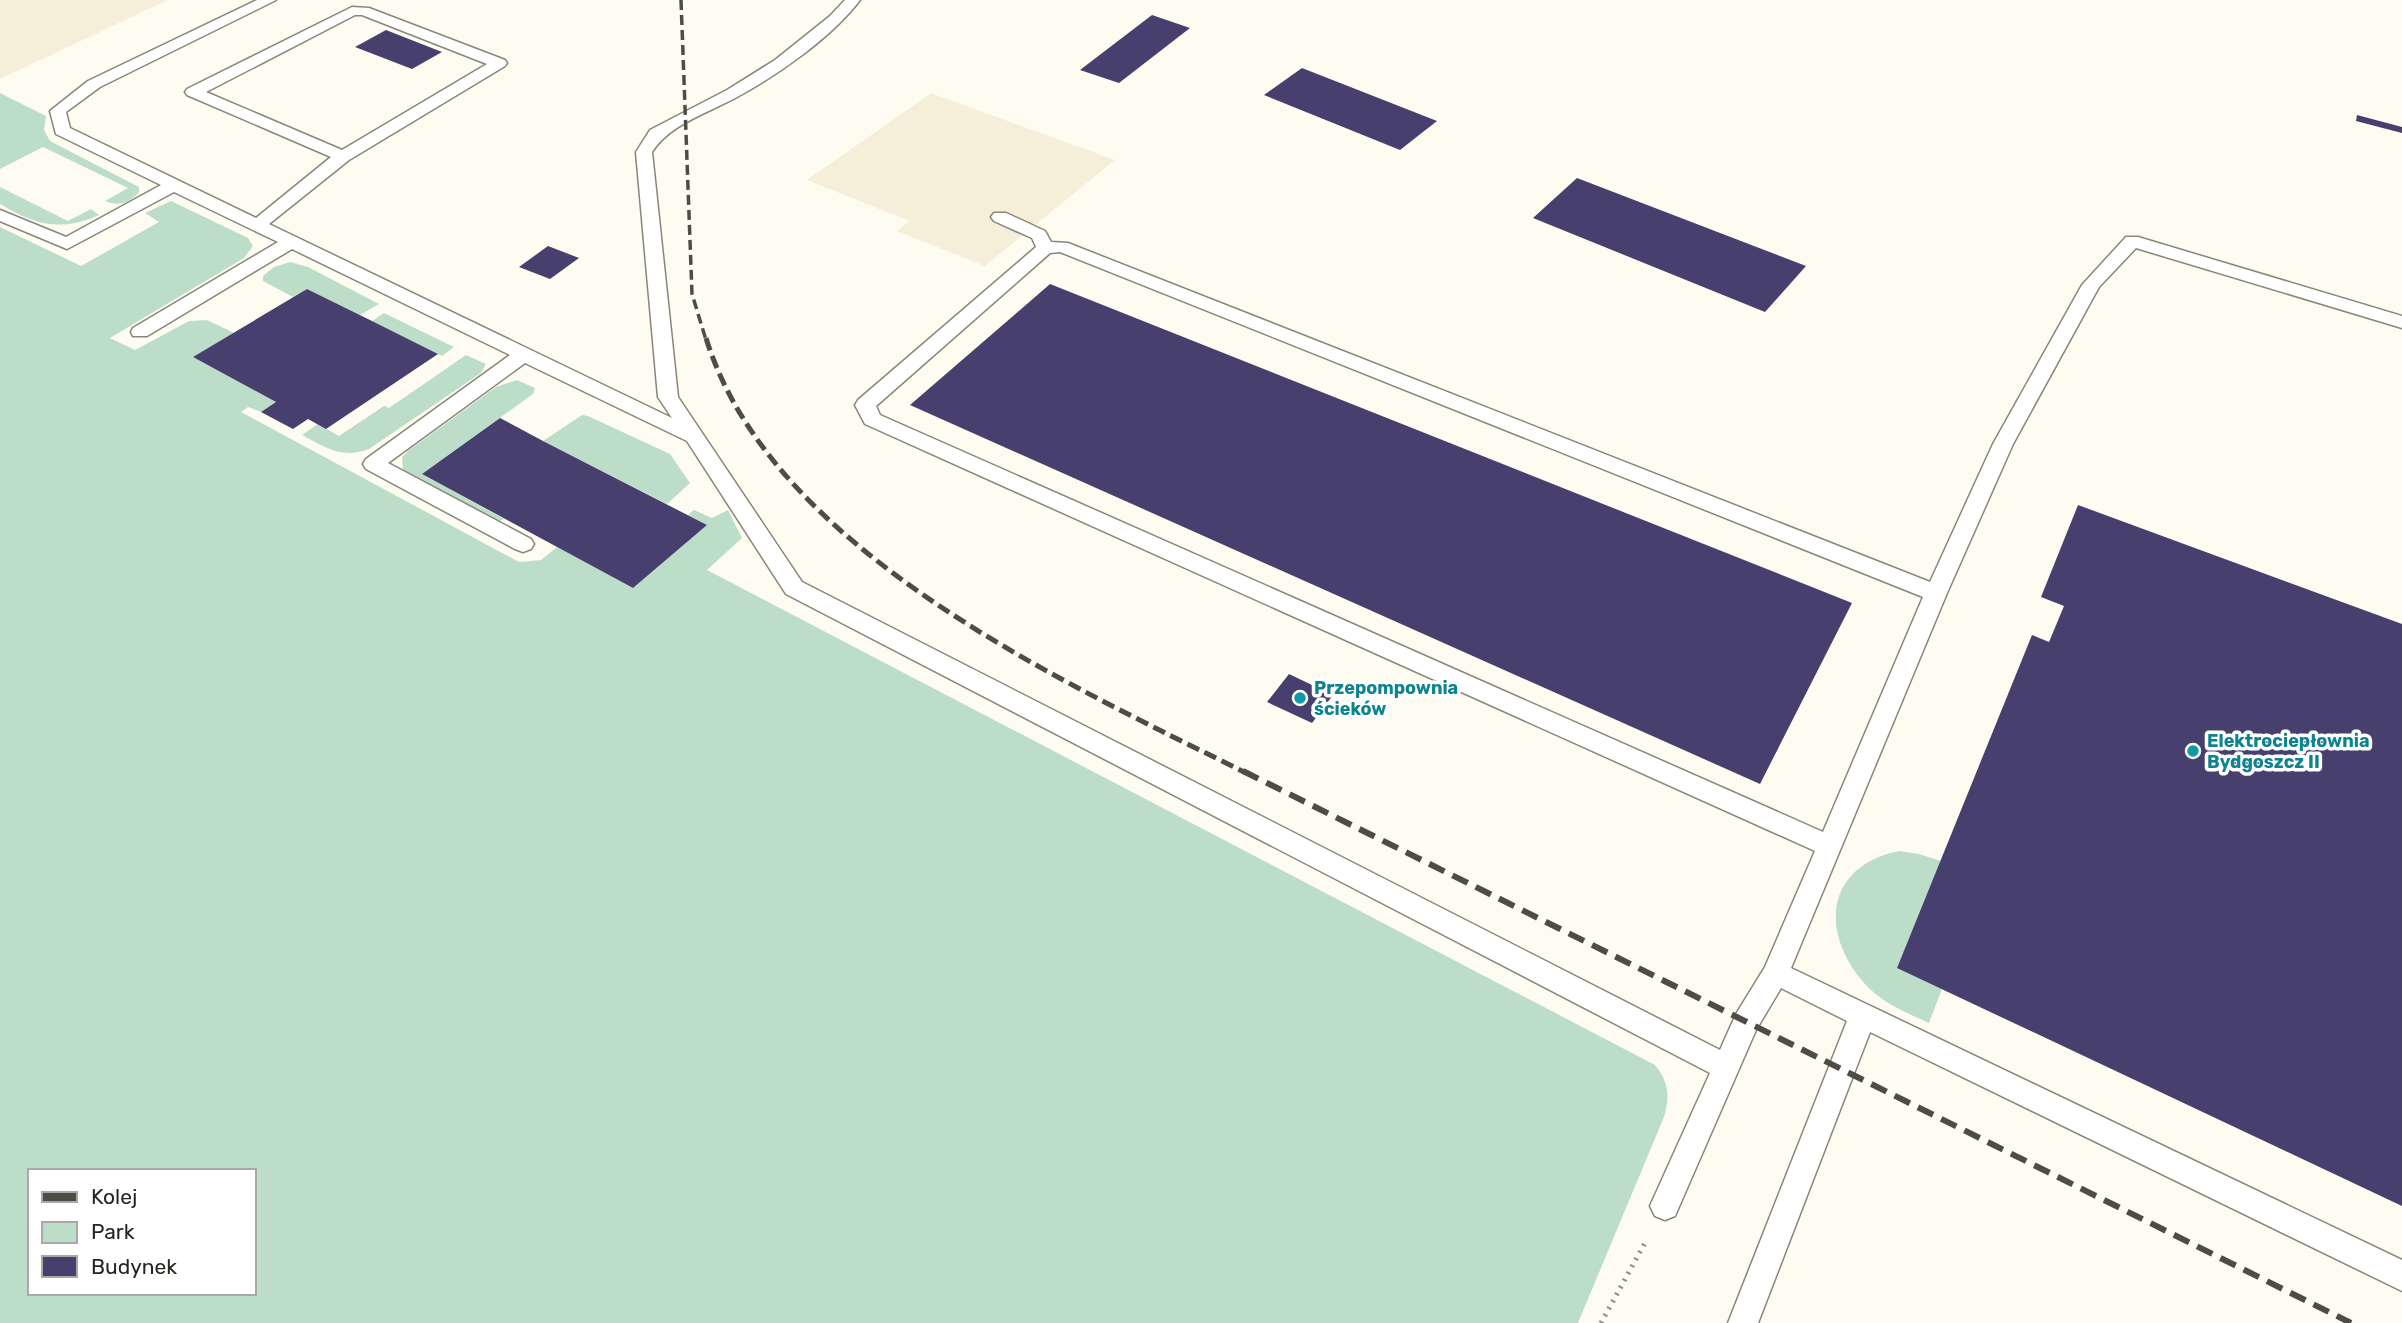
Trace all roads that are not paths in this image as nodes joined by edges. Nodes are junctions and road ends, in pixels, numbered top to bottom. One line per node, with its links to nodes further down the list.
1 (268, 0): 4 (lane)
2 (854, 1): 13 (lane)
3 (343, 156): 3 (lane); 7 (lane)
4 (172, 186): 5 (lane); 7 (lane)
5 (0, 215)
6 (1000, 217): 9 (lane)
7 (256, 226): 8 (lane)
8 (290, 243): 11 (lane); 12 (lane)
9 (1045, 248): 15 (lane); 16 (lane)
10 (2402, 322): 15 (lane)
11 (140, 332)
12 (523, 355): 13 (lane); 14 (lane)
13 (695, 438): 19 (lane)
14 (523, 544)
15 (1936, 593): 16 (lane)
16 (1830, 846): 17 (lane)
17 (1776, 974): 18 (lane); 19 (lane)
18 (1863, 1015): 21 (lane); 22 (lane)
19 (1728, 1068): 20 (lane)
20 (1665, 1206)
21 (2402, 1276)
22 (1747, 1321)

